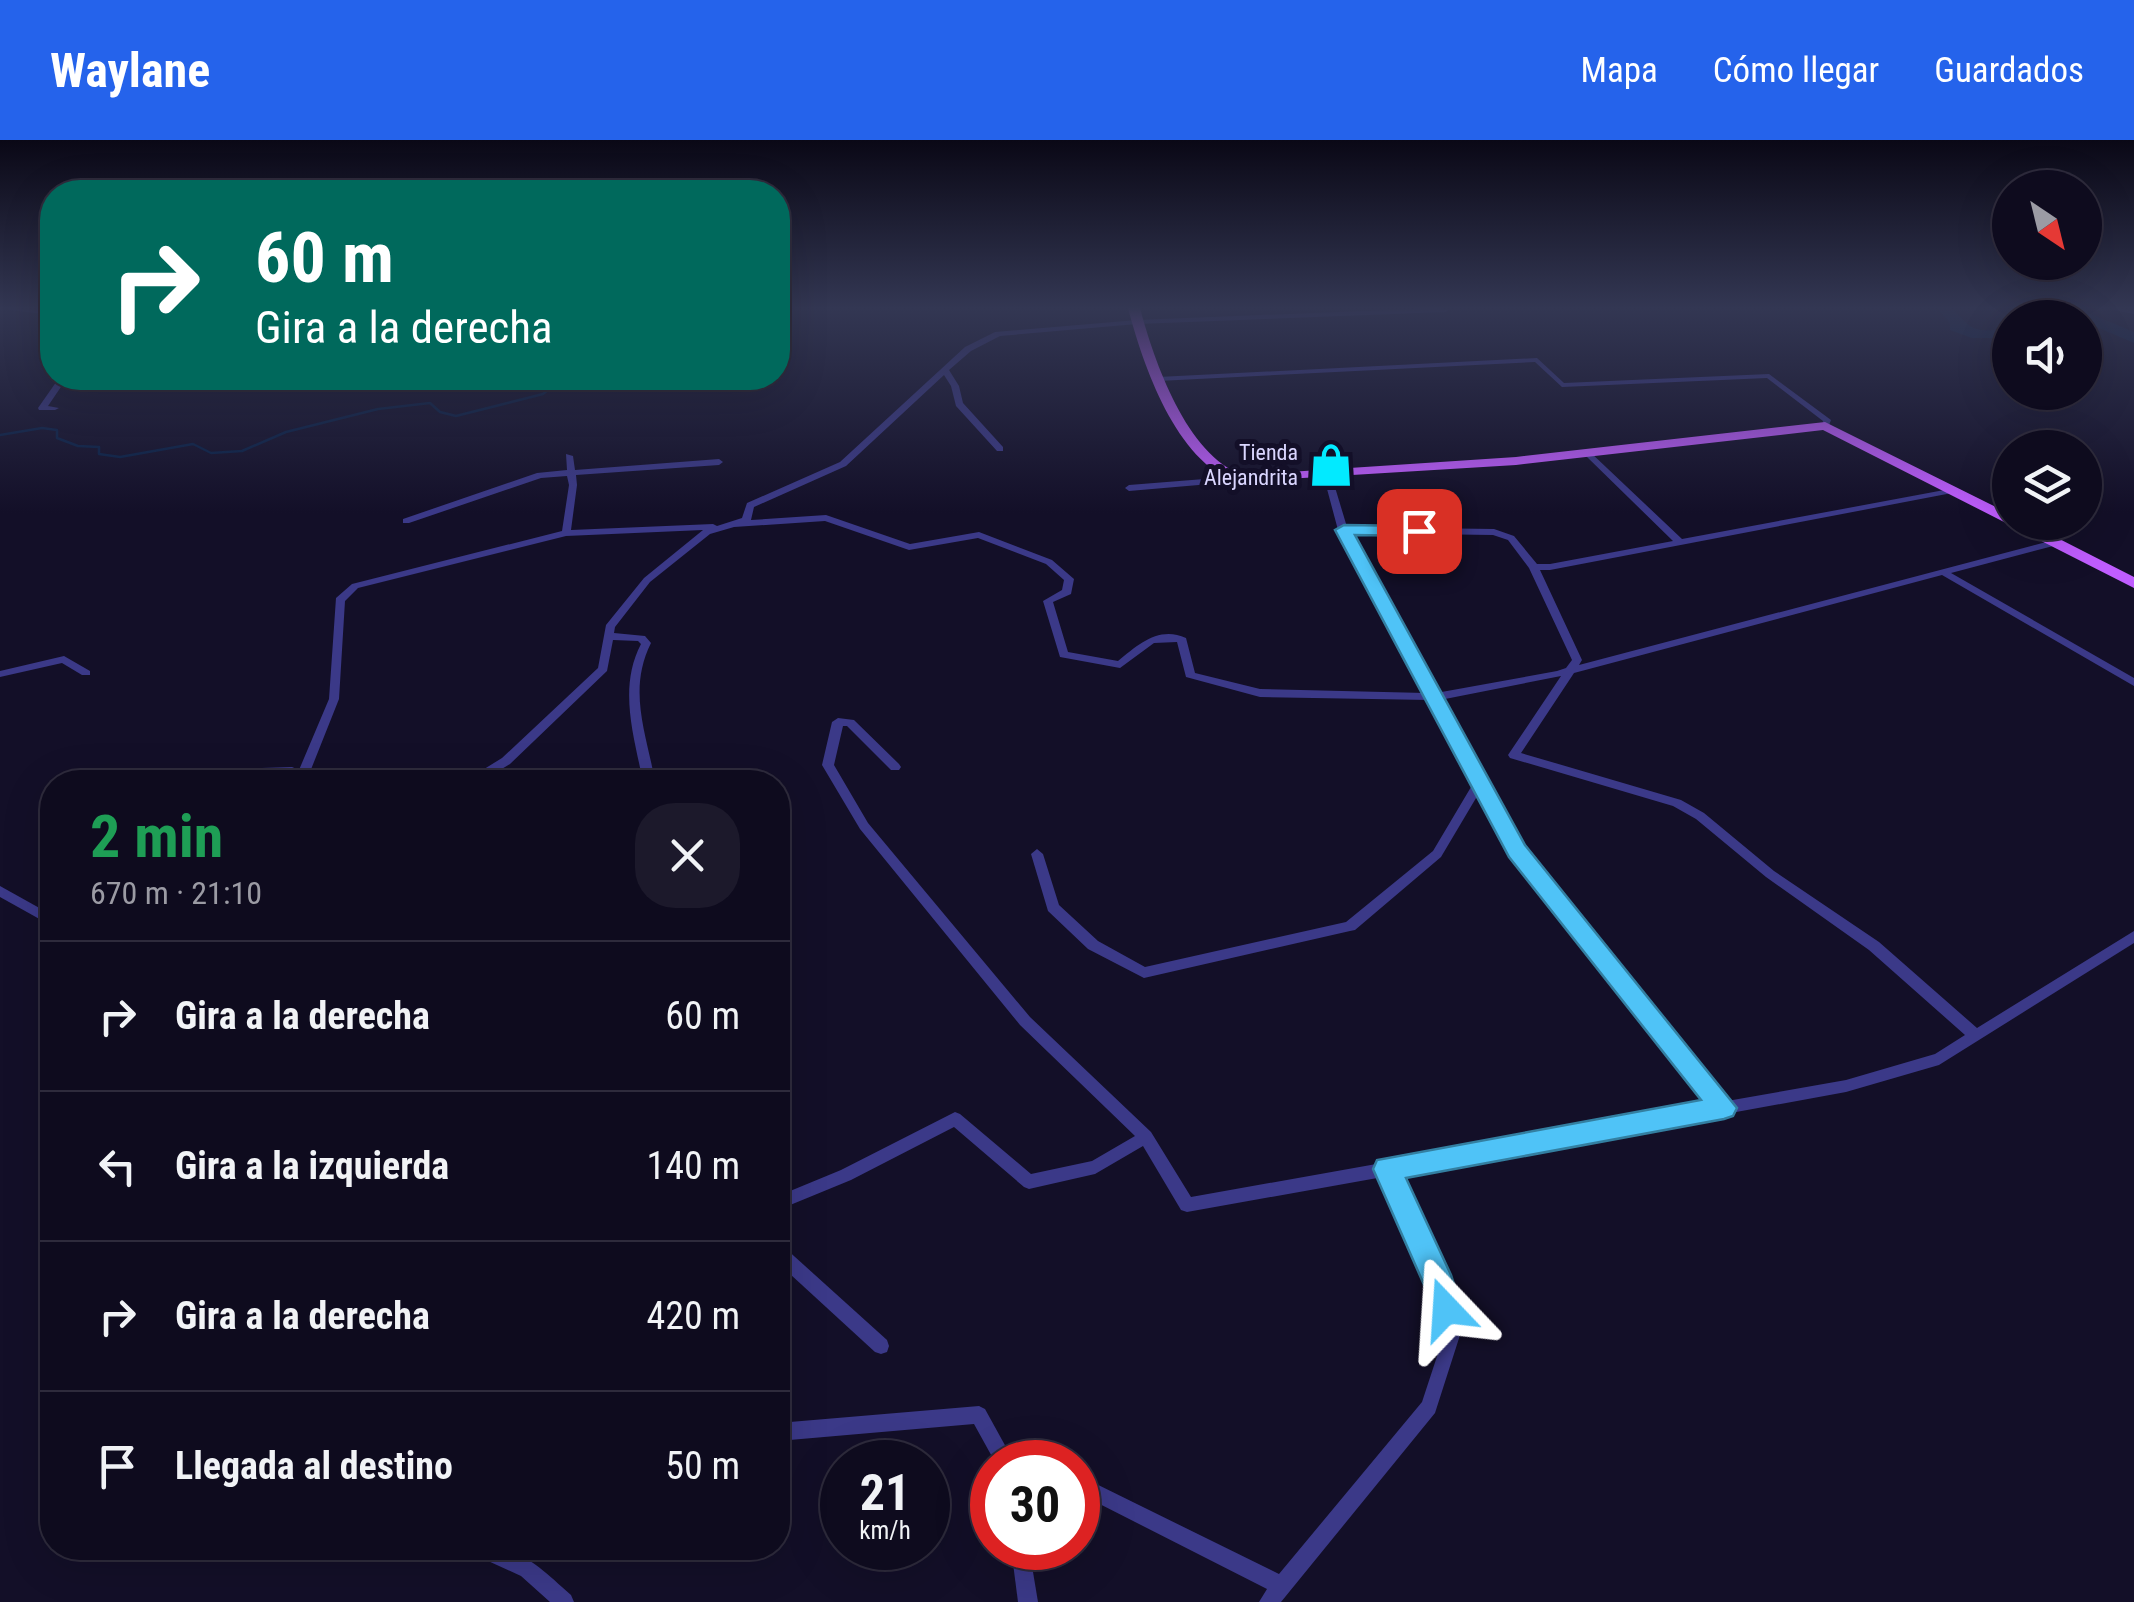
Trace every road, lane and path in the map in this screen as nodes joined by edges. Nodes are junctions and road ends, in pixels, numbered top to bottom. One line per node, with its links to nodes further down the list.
1 (938, 376): 23 (street)
2 (949, 376): 12 (street)
3 (1157, 376): 8 (main road)
4 (1230, 376): 8 (street)
5 (1553, 376): 6 (street)
6 (1764, 376)
7 (1769, 376): 11 (street)
8 (1158, 380): 18 (main road)
9 (55, 390): 10 (street)
10 (56, 408)
11 (1826, 426): 13 (main road); 20 (main road)
12 (1000, 449)
13 (1590, 454): 17 (main road); 27 (street)
14 (569, 456): 16 (street)
15 (719, 462): 16 (street)
16 (572, 472): 22 (street); 25 (street)
17 (1327, 474): 18 (main road); 24 (street)
18 (1242, 479): 19 (street)
19 (1130, 488)
20 (1952, 490): 21 (main road); 27 (street)
21 (1992, 511)
22 (406, 520)
23 (729, 525): 25 (street); 32 (street); 37 (street)
24 (1344, 530): 29 (street); 37 (street)
25 (566, 534): 39 (street)
26 (2048, 540): 28 (main road)
27 (1680, 542): 29 (street)
28 (2054, 543): 30 (street); 31 (main road)
29 (1534, 566): 33 (street)
30 (1946, 574): 33 (street); 36 (street)
31 (2134, 583)
32 (608, 636): 40 (street); 41 (street)
33 (1572, 669): 37 (street); 47 (street)
34 (86, 673): 35 (street)
35 (0, 674)
36 (2134, 684)
37 (1434, 697): 42 (street)
38 (896, 767): 49 (street)
39 (305, 770)
40 (491, 770)
41 (647, 770)
42 (1479, 782): 43 (street); 48 (street)
43 (1036, 854)
44 (0, 891): 45 (street)
45 (40, 913)
46 (2134, 936): 47 (street)
47 (1976, 1036): 48 (street)
48 (1724, 1108): 50 (street)
49 (1146, 1138): 50 (street); 51 (street)
50 (1387, 1169): 59 (street)
51 (790, 1199)
52 (790, 1265): 53 (street)
53 (881, 1346)
54 (790, 1431): 55 (street)
55 (992, 1440)
56 (1100, 1495): 59 (street)
57 (508, 1560): 60 (street)
58 (1023, 1570): 61 (street)
59 (1282, 1586): 62 (street)
60 (564, 1602)
61 (1028, 1602)
62 (1269, 1602)

